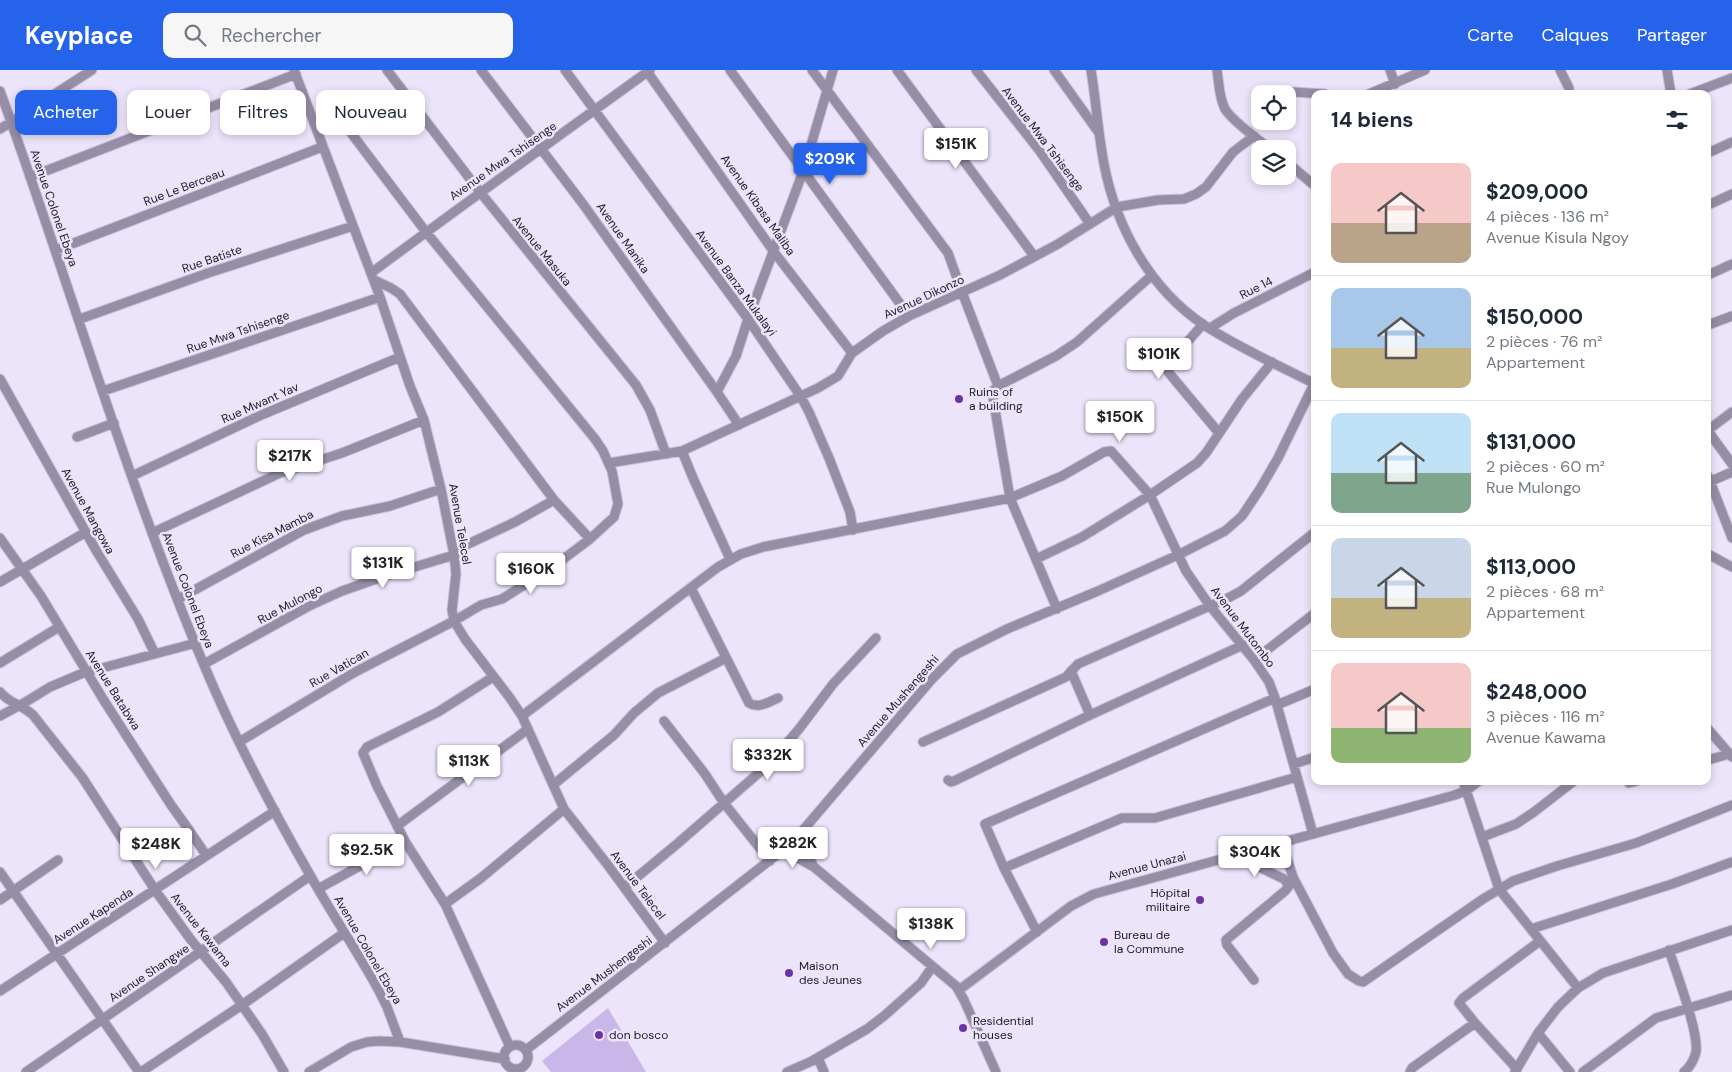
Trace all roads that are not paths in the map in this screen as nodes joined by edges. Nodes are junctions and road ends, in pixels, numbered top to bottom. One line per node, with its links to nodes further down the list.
1 (92, 70): 30 (street)
2 (387, 70): 44 (street, Avenue Masuka)
3 (481, 70): 38 (street, Avenue Manika)
4 (565, 70): 29 (street, Avenue Banza Mukalayi)
5 (730, 70): 40 (street)
6 (812, 70): 22 (street)
7 (833, 70): 22 (street)
8 (897, 70): 53 (street)
9 (976, 70): 48 (street, Avenue Mwa Tshisenge)
10 (1054, 70): 32 (street)
11 (1091, 70): 32 (street)
12 (1217, 70): 34 (street)
13 (1390, 70): 20 (street)
14 (1425, 70): 20 (street)
15 (1560, 70): 24 (street)
16 (1667, 70): 25 (street)
17 (648, 71): 29 (street, Avenue Mwa Tshisenge); 52 (street, Avenue Kibasa Maliba)
18 (295, 72): 37 (street, Avenue Telecel); 42 (street)
19 (1732, 78): 26 (street)
20 (1395, 84): 23 (street)
21 (0, 90): 30 (street, Avenue Colonel Ebeya)
22 (828, 90): 40 (street); 59 (street)
23 (1380, 90)
24 (1569, 90)
25 (1670, 90)
26 (1700, 90)
27 (1296, 92): 28 (street)
28 (1311, 93)
29 (595, 112): 38 (street, Avenue Mwa Tshisenge); 63 (street, Avenue Banza Mukalayi)
30 (11, 122): 31 (street); 42 (street, Avenue Colonel Ebeya)
31 (0, 129)
32 (1100, 134): 47 (street)
33 (353, 135): 50 (street)
34 (1254, 136): 35 (street); 47 (street)
35 (1259, 140)
36 (1732, 142): 39 (street)
37 (322, 146): 49 (street, Avenue Telecel); 51 (street, Rue Le Berceau)
38 (542, 149): 44 (street, Avenue Mwa Tshisenge); 74 (street, Avenue Manika)
39 (1711, 152)
40 (804, 169): 52 (street); 61 (street)
41 (1296, 170): 43 (street)
42 (30, 177): 51 (street, Avenue Colonel Ebeya)
43 (1311, 183)
44 (480, 192): 50 (street, Avenue Mwa Tshisenge); 86 (street, Avenue Masuka)
45 (1732, 194): 46 (street)
46 (1711, 204)
47 (1116, 207): 48 (street, Avenue Dikonzo); 57 (street)
48 (1090, 224): 53 (street, Avenue Dikonzo)
49 (353, 226): 58 (street, Avenue Telecel); 64 (street, Rue Batiste)
50 (426, 232): 58 (street, Avenue Mwa Tshisenge); 87 (street)
51 (56, 250): 64 (street, Avenue Colonel Ebeya)
52 (774, 252): 63 (street); 67 (street, Avenue Kibasa Maliba)
53 (1034, 256): 59 (street, Avenue Dikonzo)
54 (1732, 264): 55 (street)
55 (1711, 273)
56 (1311, 274): 66 (street, Rue 14)
57 (1151, 276): 66 (street); 72 (street)
58 (372, 277): 60 (street, Avenue Telecel); 96 (street)
59 (962, 292): 61 (street, Avenue Dikonzo); 72 (street)
60 (380, 297): 68 (street, Avenue Telecel); 73 (street, Rue Mwa Tshisenge)
61 (909, 316): 67 (street, Avenue Dikonzo)
62 (1732, 316): 65 (street)
63 (748, 319): 74 (street); 76 (street, Avenue Banza Mukalayi)
64 (80, 320): 73 (street, Avenue Colonel Ebeya)
65 (1711, 324)
66 (1206, 326): 69 (street); 82 (street, Rue 14)
67 (852, 353): 76 (street, Avenue Dikonzo)
68 (400, 357): 78 (street, Avenue Telecel); 90 (street, Rue Mwant Yav)
69 (1272, 362): 71 (street); 82 (street)
70 (0, 379): 98 (street, Avenue Mangowa)
71 (1311, 382)
72 (998, 386): 95 (street)
73 (103, 391): 79 (street, Avenue Colonel Ebeya)
74 (718, 392): 80 (street, Avenue Manika)
75 (1311, 392): 104 (street, Avenue Mushengeshi)
76 (801, 398): 80 (street, Avenue Dikonzo); 97 (street, Avenue Banza Mukalayi)
77 (1732, 412): 81 (street)
78 (424, 420): 93 (street, Avenue Telecel); 99 (street)
79 (114, 423): 84 (street); 90 (street, Avenue Colonel Ebeya)
80 (739, 425): 85 (street, Avenue Dikonzo)
81 (1711, 428)
82 (1219, 433): 94 (street)
83 (1711, 434): 88 (street)
84 (77, 437)
85 (682, 451): 86 (street, Avenue Dikonzo); 107 (street)
86 (666, 454): 87 (street, Avenue Dikonzo)
87 (609, 463): 103 (street, Rue Vatican)
88 (1732, 464)
89 (1732, 472): 91 (street)
90 (132, 476): 99 (street, Avenue Colonel Ebeya)
91 (1711, 478)
92 (1711, 486): 102 (street)
93 (441, 489): 105 (street, Avenue Telecel); 113 (street, Rue Kisa Mamba)
94 (1150, 495): 95 (street, Avenue Mutombo); 104 (street, Avenue Mutombo); 108 (street)
95 (1010, 498): 97 (street); 108 (street)
96 (554, 500): 103 (street); 105 (street, Rue Mulongo)
97 (853, 530): 107 (street)
98 (86, 532): 110 (street); 122 (street, Avenue Mangowa)
99 (152, 533): 113 (street, Avenue Colonel Ebeya)
100 (1311, 535): 114 (street)
101 (0, 538): 110 (street, Avenue Batabwa)
102 (1732, 538)
103 (590, 539): 117 (street, Rue Vatican)
104 (1180, 554): 114 (street, Avenue Mutombo); 115 (street, Avenue Mushengeshi)
105 (454, 555): 117 (street, Avenue Telecel); 126 (street, Rue Mulongo)
106 (1711, 556): 109 (street)
107 (730, 559): 112 (street)
108 (1036, 559): 115 (street)
109 (1732, 567)
110 (23, 569): 111 (street); 118 (street, Avenue Batabwa)
111 (0, 582)
112 (691, 588): 123 (street); 137 (street)
113 (178, 599): 120 (street, Avenue Colonel Ebeya)
114 (1210, 606): 121 (street, Avenue Mutombo); 127 (street)
115 (1057, 609): 160 (street, Avenue Mushengeshi)
116 (1311, 616): 124 (street)
117 (454, 621): 129 (street, Avenue Telecel); 141 (street, Rue Vatican)
118 (59, 627): 125 (street); 128 (street, Avenue Batabwa)
119 (876, 638): 154 (street)
120 (196, 643): 122 (street); 126 (street, Avenue Colonel Ebeya)
121 (1243, 645): 124 (street, Avenue Mutombo); 135 (street)
122 (155, 654): 128 (street)
123 (726, 658): 132 (street); 149 (street)
124 (1254, 660): 133 (street, Avenue Mutombo)
125 (0, 663)
126 (204, 664): 141 (street, Avenue Colonel Ebeya)
127 (1071, 671): 135 (street); 142 (street)
128 (87, 672): 134 (street); 165 (street, Avenue Batabwa)
129 (493, 677): 137 (street, Avenue Telecel); 158 (street)
130 (1311, 690): 133 (street)
131 (0, 692): 134 (street, Avenue Kawama)
132 (778, 698)
133 (1276, 702): 146 (street, Avenue Mutombo); 171 (street)
134 (20, 706): 136 (street); 177 (street, Avenue Kawama)
135 (1090, 715): 148 (street)
136 (0, 716)
137 (522, 716): 139 (street, Avenue Telecel)
138 (664, 721): 154 (street)
139 (528, 729): 149 (street, Avenue Telecel); 158 (street)
140 (1711, 733): 143 (street)
141 (239, 742): 157 (street, Avenue Colonel Ebeya)
142 (923, 742)
143 (1731, 756): 145 (street)
144 (1311, 758): 146 (street)
145 (1711, 759)
146 (1294, 764): 147 (street, Avenue Mutombo)
147 (1297, 777): 159 (street, Avenue Mutombo); 171 (street)
148 (948, 780)
149 (553, 785): 156 (street, Avenue Telecel)
150 (1465, 785): 153 (street)
151 (1474, 785): 153 (street, Avenue Unazai)
152 (1569, 785): 161 (street)
153 (1467, 790): 159 (street, Avenue Unazai); 161 (street)
154 (724, 803): 168 (street); 174 (street)
155 (1732, 805): 176 (street)
156 (564, 809): 174 (street, Avenue Telecel); 180 (street)
157 (275, 811): 165 (street, Avenue Kapenda); 173 (street, Avenue Colonel Ebeya)
158 (397, 826): 162 (street)
159 (1313, 834): 163 (street, Avenue Unazai)
160 (798, 836): 164 (street, Avenue Mushengeshi); 170 (street)
161 (1482, 837): 176 (street)
162 (405, 841): 175 (street); 180 (street)
163 (1282, 843): 166 (street, Avenue Unazai); 176 (street)
164 (784, 850): 168 (street, Avenue Mushengeshi); 170 (street)
165 (206, 855): 177 (street, Avenue Kapenda)
166 (1236, 856): 183 (street, Avenue Unazai); 191 (street)
167 (58, 860): 178 (street)
168 (770, 861): 186 (street, Avenue Mushengeshi)
169 (1732, 862): 181 (street)
170 (814, 867): 190 (street)
171 (1004, 868): 183 (street)
172 (0, 872): 178 (street)
173 (310, 876): 175 (street, Avenue Colonel Ebeya); 188 (street, Avenue Shangwe)
174 (625, 887): 186 (street, Avenue Telecel)
175 (318, 889): 184 (street, Avenue Colonel Ebeya)
176 (1499, 889): 181 (street)
177 (155, 890): 188 (street, Avenue Kawama); 189 (street, Avenue Kapenda)
178 (13, 891): 179 (street); 189 (street)
179 (0, 900)
180 (444, 904): 202 (street)
181 (1531, 929): 185 (street)
182 (1732, 930): 187 (street)
183 (1036, 932): 193 (street, Avenue Unazai)
184 (344, 933): 196 (street); 201 (street, Avenue Colonel Ebeya)
185 (1540, 941): 192 (street); 199 (street)
186 (666, 943): 203 (street, Avenue Mushengeshi)
187 (1669, 950): 192 (street); 197 (street)
188 (202, 952): 196 (street, Avenue Kawama); 198 (street, Avenue Shangwe)
189 (57, 954): 194 (street, Avenue Kapenda); 198 (street)
190 (932, 967): 193 (street); 204 (street)
191 (1254, 980)
192 (1578, 988): 200 (street)
193 (959, 990): 214 (street)
194 (0, 992)
195 (1732, 995): 197 (street)
196 (242, 1005): 209 (street); 210 (street, Avenue Kawama)
197 (1687, 1007): 217 (street); 218 (street)
198 (103, 1019): 208 (street, Avenue Shangwe); 209 (street)
199 (1474, 1023): 207 (street); 215 (street)
200 (1538, 1033): 207 (street); 216 (street)
201 (400, 1042): 205 (street); 211 (street)
202 (510, 1047): 203 (street); 205 (street)
203 (526, 1050): 206 (street)
204 (818, 1058): 212 (street); 213 (street)
205 (505, 1059): 206 (street)
206 (515, 1070)
207 (1516, 1071)
208 (26, 1072)
209 (140, 1072)
210 (284, 1072)
211 (309, 1072)
212 (787, 1072)
213 (824, 1072)
214 (996, 1072)
215 (1410, 1072)
216 (1570, 1072)
217 (1583, 1072)
218 (1684, 1072)

